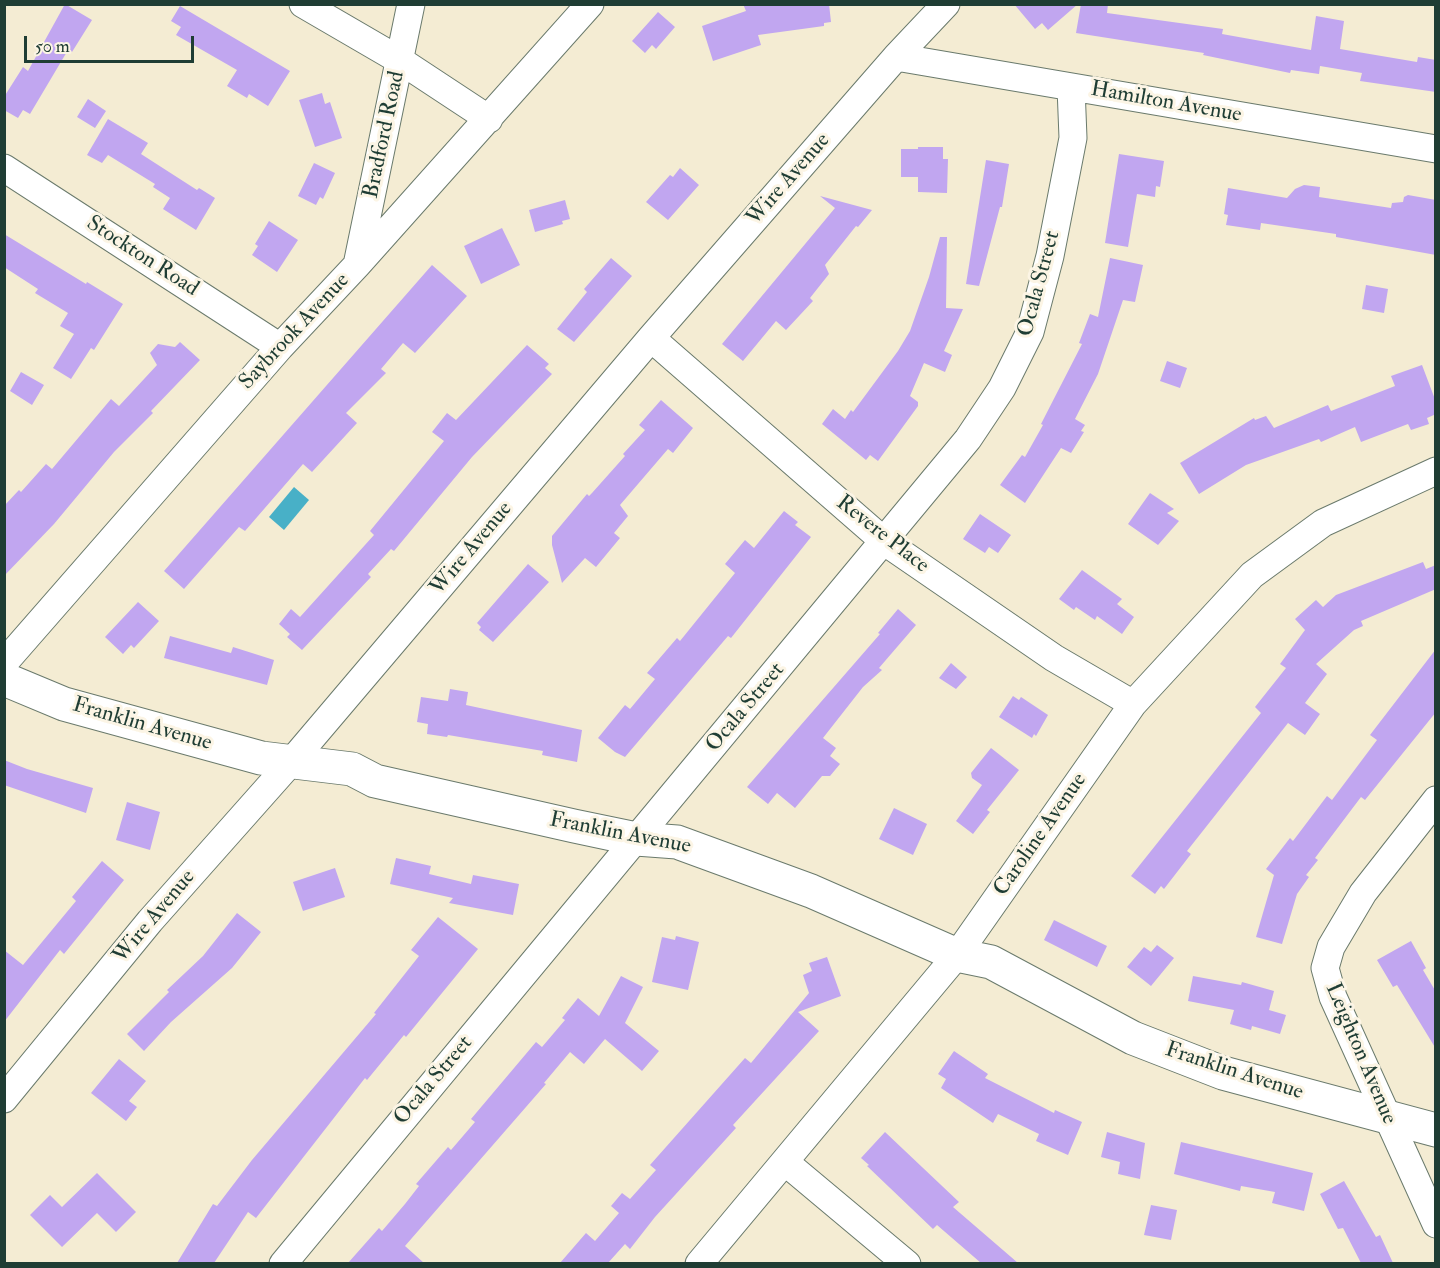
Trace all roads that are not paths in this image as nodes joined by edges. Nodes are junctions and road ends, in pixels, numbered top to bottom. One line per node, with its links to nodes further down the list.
1 (303, 4): 6 (street)
2 (411, 4): 6 (street, Bradford Road)
3 (590, 4): 8 (street, Saybrook Avenue)
4 (946, 4): 5 (street, Wire Avenue)
5 (896, 57): 7 (street, Hamilton Avenue); 12 (street, Wire Avenue)
6 (401, 61): 8 (street); 11 (street, Bradford Road)
7 (1071, 87): 9 (street, Hamilton Avenue); 15 (street, Ocala Street)
8 (489, 119): 11 (street, Saybrook Avenue)
9 (1436, 149)
10 (4, 168): 13 (street, Stockton Road)
11 (357, 265): 13 (street, Saybrook Avenue)
12 (651, 338): 15 (street, Revere Place); 19 (street, Wire Avenue)
13 (280, 347): 16 (street, Saybrook Avenue)
14 (1436, 471): 18 (street, Caroline Avenue)
15 (885, 542): 18 (street, Revere Place); 21 (street, Ocala Street)
16 (4, 663)
17 (4, 679): 19 (street, Franklin Avenue)
18 (1133, 704): 22 (street, Caroline Avenue)
19 (305, 762): 21 (street, Franklin Avenue); 23 (street, Wire Avenue)
20 (1436, 800): 24 (street, Leighton Avenue)
21 (636, 839): 22 (street, Franklin Avenue); 28 (street, Ocala Street)
22 (957, 955): 24 (street, Franklin Avenue); 26 (street, Caroline Avenue)
23 (4, 1099)
24 (1386, 1117): 25 (street, Franklin Avenue); 27 (street, Leighton Avenue)
25 (1436, 1130)
26 (785, 1162): 29 (street, Caroline Avenue); 30 (street)
27 (1436, 1224)
28 (283, 1263)
29 (699, 1263)
30 (907, 1263)

